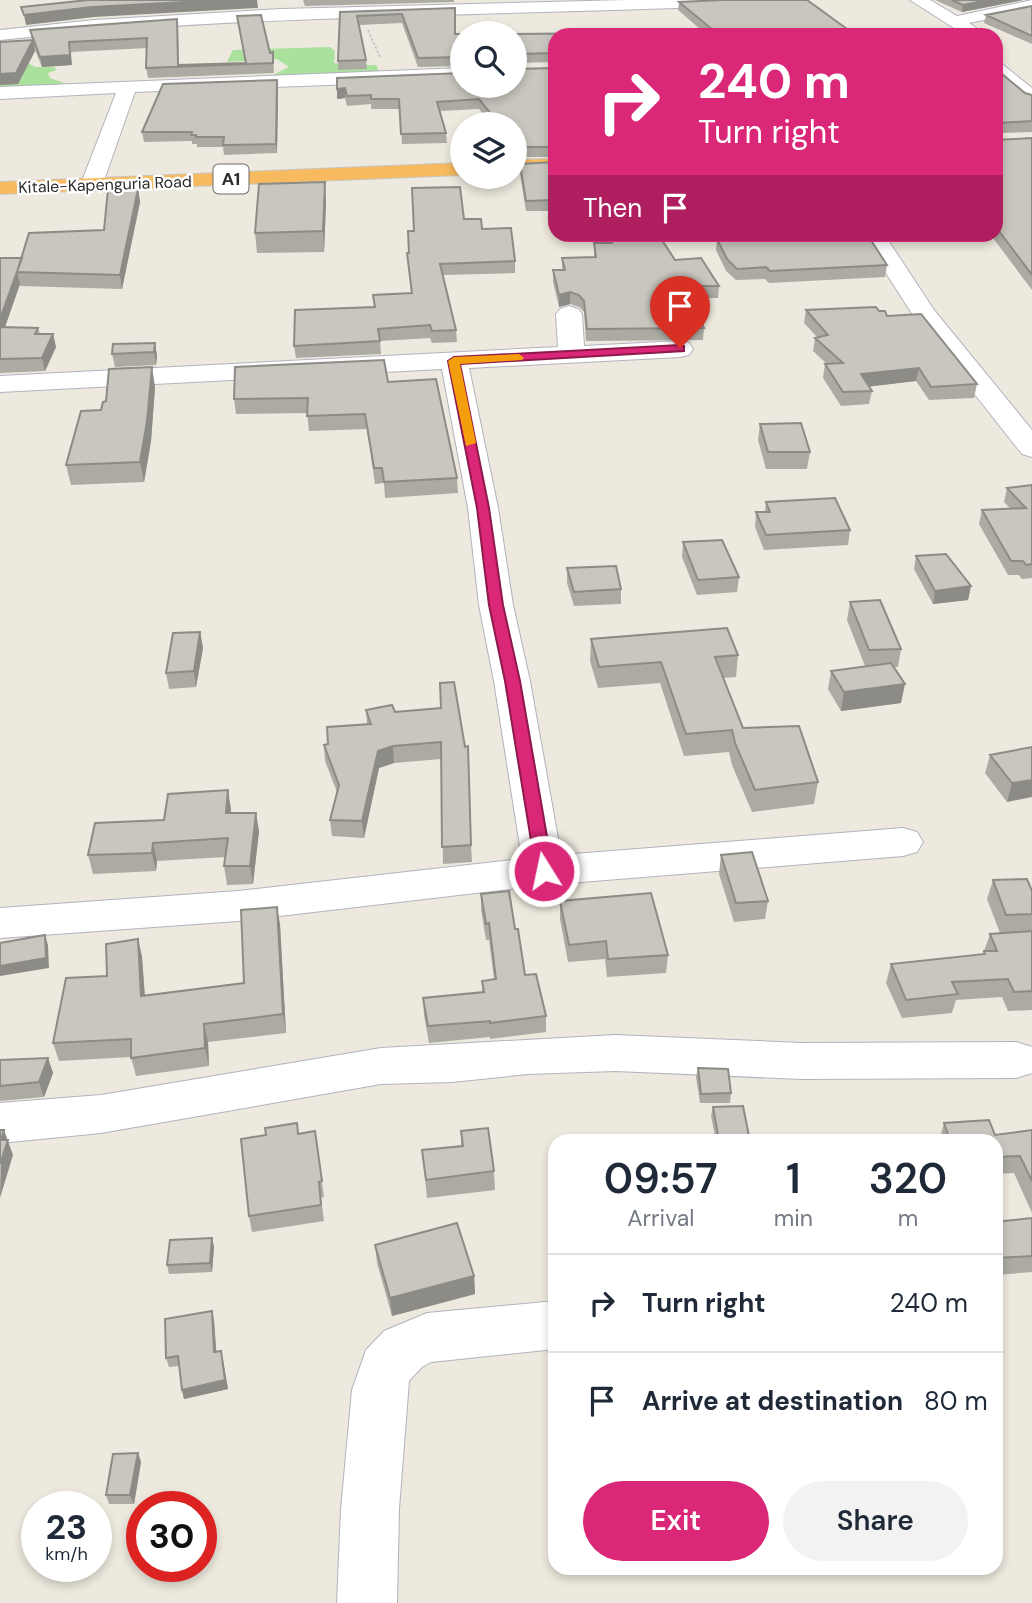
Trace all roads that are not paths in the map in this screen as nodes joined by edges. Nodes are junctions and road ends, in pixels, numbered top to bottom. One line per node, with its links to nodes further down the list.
1 (752, 0): 6 (street)
2 (918, 0): 4 (street)
3 (1032, 5): 4 (street)
4 (955, 21): 5 (street)
5 (966, 28)
6 (0, 35)
7 (450, 74): 9 (street)
8 (1003, 74): 11 (street)
9 (128, 87): 10 (street); 15 (street)
10 (0, 93)
11 (1032, 97)
12 (548, 164): 13 (highway)
13 (527, 165)
14 (450, 170): 15 (highway, Kitale-Kapenguria Road / A1)
15 (92, 186): 16 (highway, Kitale-Kapenguria Road / A1)
16 (0, 188)
17 (877, 242): 23 (street)
18 (569, 314): 20 (street)
19 (680, 348): 20 (street)
20 (572, 355): 21 (street)
21 (454, 361): 22 (street); 25 (street)
22 (0, 384)
23 (1032, 448)
24 (904, 842): 25 (street)
25 (544, 871): 26 (street)
26 (0, 923)
27 (1016, 1060): 28 (street)
28 (0, 1123)
29 (548, 1326): 30 (street)
30 (368, 1603)

